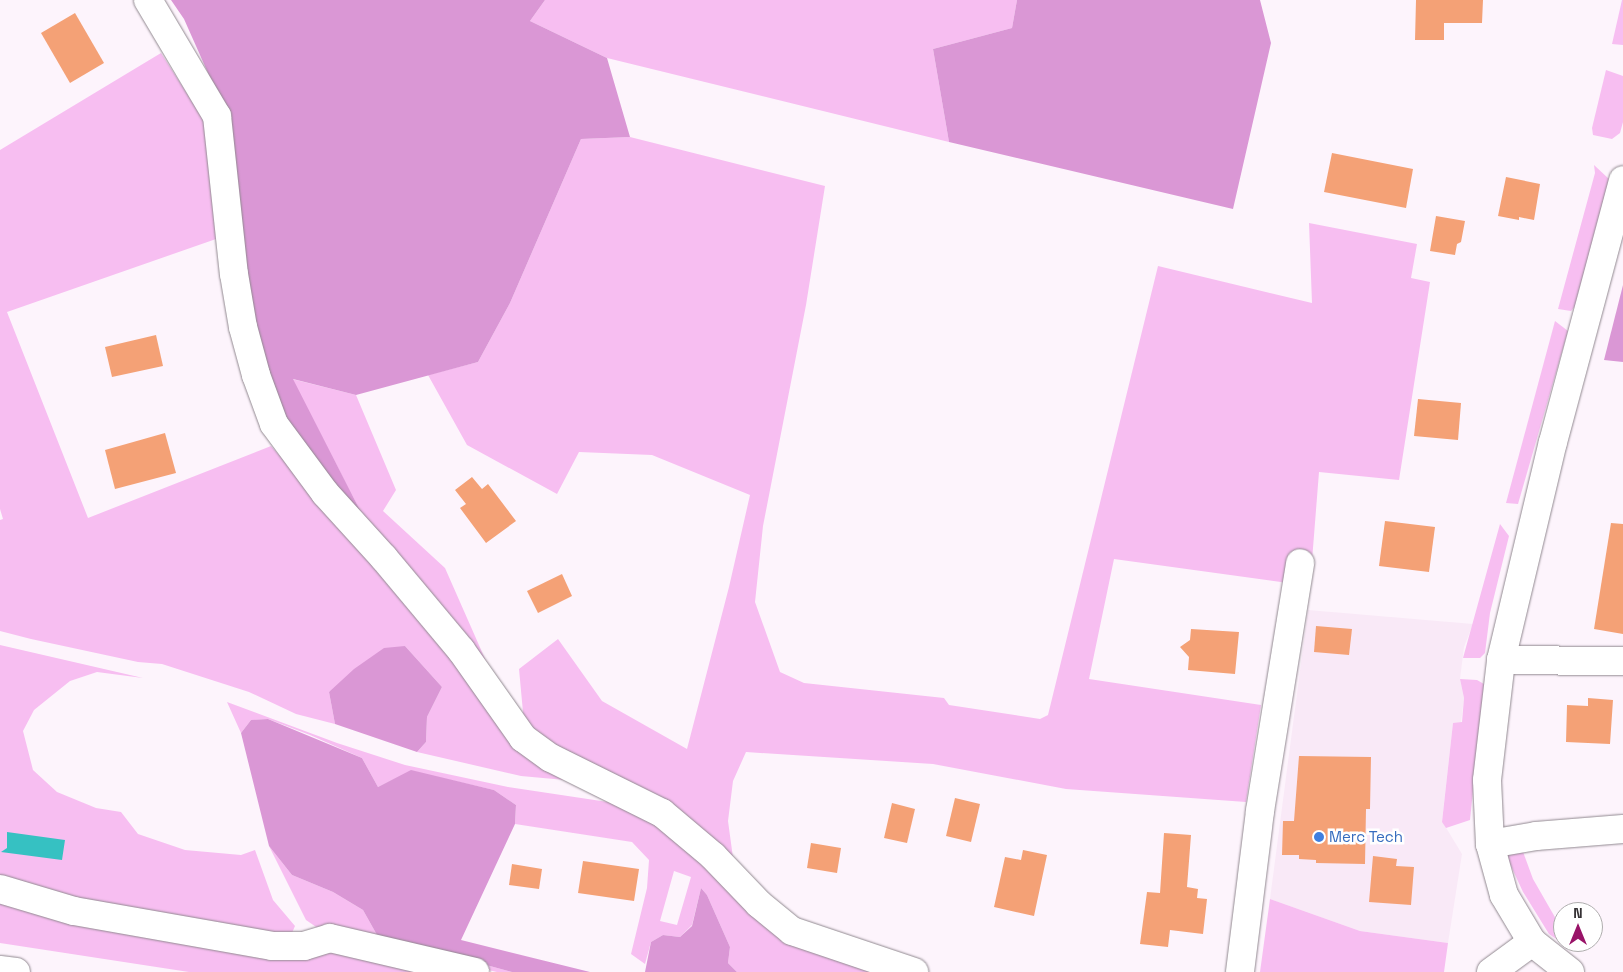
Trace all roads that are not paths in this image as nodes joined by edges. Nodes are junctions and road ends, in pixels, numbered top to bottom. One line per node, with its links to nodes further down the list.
1 (148, 0): 13 (street)
2 (1623, 180): 4 (street)
3 (1300, 563): 14 (street)
4 (1500, 660): 5 (street); 7 (street)
5 (1623, 661)
6 (1623, 829): 7 (street)
7 (1490, 844): 9 (street)
8 (0, 889): 12 (street)
9 (1532, 942): 15 (street); 16 (street)
10 (0, 970): 11 (street)
11 (16, 972)
12 (475, 972)
13 (909, 972)
14 (1240, 972)
15 (1490, 972)
16 (1570, 972)

